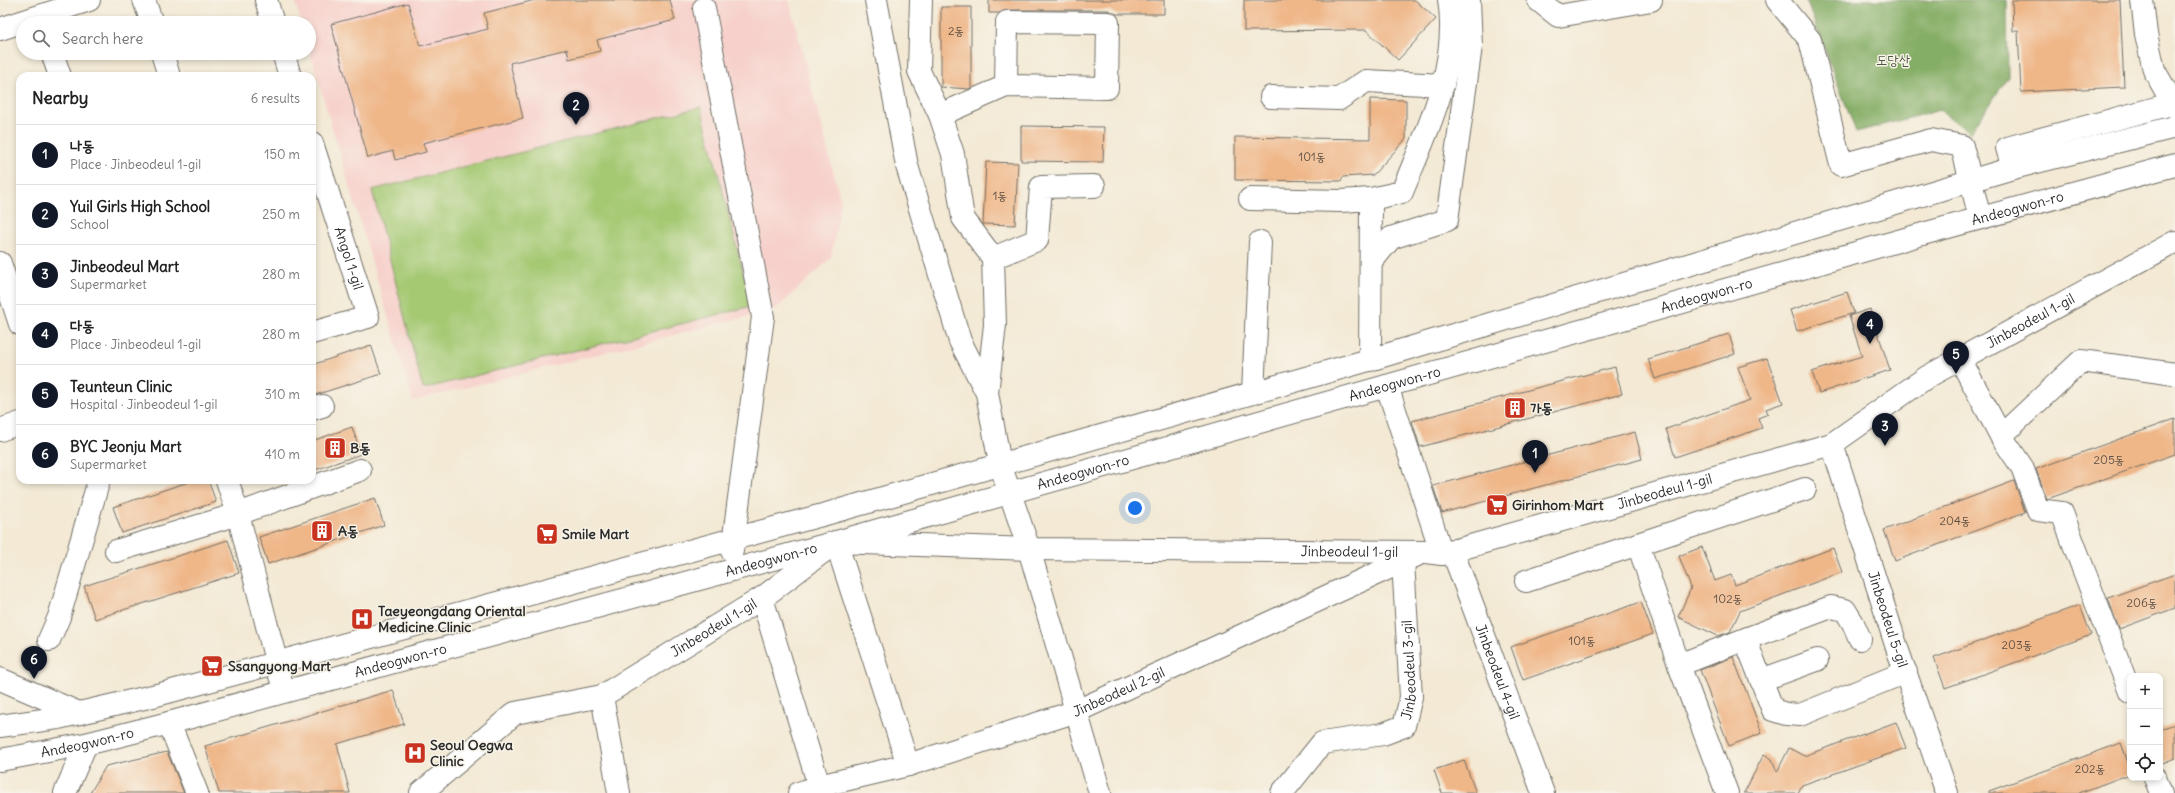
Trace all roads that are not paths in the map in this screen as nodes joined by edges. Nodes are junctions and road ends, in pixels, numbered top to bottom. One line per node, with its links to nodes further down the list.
1 (89, 0): 13 (street)
2 (144, 0): 14 (street)
3 (266, 0): 15 (street)
4 (876, 0): 50 (street)
5 (921, 0): 28 (street)
6 (1449, 0): 24 (street)
7 (1469, 0): 41 (street)
8 (1538, 0): 9 (street)
9 (1651, 0)
10 (1777, 0): 33 (street)
11 (2142, 0): 27 (street)
12 (704, 8): 62 (street)
13 (39, 13)
14 (150, 16)
15 (271, 16)
16 (16, 22): 17 (street)
17 (0, 29)
18 (54, 60): 21 (street)
19 (164, 60): 22 (street)
20 (285, 60): 23 (street)
21 (59, 72)
22 (169, 72)
23 (289, 72)
24 (1443, 85): 26 (street); 36 (street)
25 (1006, 86): 25 (street); 28 (street)
26 (1271, 97)
27 (2175, 105): 32 (street)
28 (940, 115): 40 (street)
29 (2175, 127): 32 (street, Andeogwon-ro)
30 (316, 155): 44 (street, Angol 1-gil)
31 (2168, 167): 37 (street, Andeogwon-ro)
32 (2013, 168): 33 (street, Andeogwon-ro)
33 (1971, 180): 37 (street); 46 (street, Andeogwon-ro)
34 (1094, 186): 40 (street)
35 (1250, 199): 36 (street)
36 (1371, 199): 41 (street)
37 (1980, 218): 48 (street, Andeogwon-ro)
38 (1260, 242): 49 (street)
39 (2174, 246): 45 (street, Jinbeodeul 1-gil)
40 (993, 258): 50 (street)
41 (1372, 261): 46 (street)
42 (0, 263): 43 (street)
43 (16, 312)
44 (316, 333)
45 (1960, 359): 53 (street); 54 (street, Jinbeodeul 1-gil)
46 (1370, 360): 49 (street, Andeogwon-ro)
47 (2175, 374): 53 (street)
48 (1387, 386): 60 (street, Andeogwon-ro); 67 (street, Jinbeodeul 4-gil)
49 (1253, 393): 55 (street, Andeogwon-ro)
50 (986, 394): 55 (street)
51 (16, 425): 52 (street)
52 (0, 430)
53 (2001, 436): 81 (street)
54 (1832, 444): 67 (street, Jinbeodeul 1-gil); 78 (street, Jinbeodeul 5-gil)
55 (1000, 464): 60 (street); 62 (street, Andeogwon-ro)
56 (360, 470): 61 (street)
57 (98, 484): 74 (street)
58 (228, 484): 61 (street)
59 (1805, 489): 64 (street)
60 (1011, 492): 63 (street, Andeogwon-ro); 65 (street)
61 (238, 514): 66 (street); 76 (street)
62 (734, 538): 69 (street); 76 (street, Andeogwon-ro)
63 (836, 542): 65 (street, Jinbeodeul 1-gil); 69 (street, Andeogwon-ro); 71 (street, Jinbeodeul 1-gil); 90 (street)
64 (1638, 544): 70 (street); 77 (street)
65 (1029, 549): 67 (street, Jinbeodeul 1-gil); 84 (street)
66 (116, 551)
67 (1439, 552): 68 (street, Jinbeodeul 2-gil); 100 (street, Jinbeodeul 4-gil)
68 (1403, 561): 84 (street, Jinbeodeul 2-gil); 99 (street, Jinbeodeul 3-gil)
69 (730, 570): 82 (street, Andeogwon-ro)
70 (1526, 581)
71 (762, 598): 83 (street, Jinbeodeul 1-gil); 92 (street)
72 (1748, 638): 73 (street); 77 (street); 80 (street)
73 (1860, 639)
74 (49, 640)
75 (1817, 660): 80 (street)
76 (277, 662): 82 (street); 85 (street, Andeogwon-ro)
77 (1679, 664): 101 (street)
78 (1906, 672): 80 (street); 102 (street, Jinbeodeul 5-gil)
79 (0, 679): 85 (street)
80 (1761, 680)
81 (2127, 684)
82 (282, 691): 86 (street, Andeogwon-ro)
83 (602, 696): 95 (street, Jinbeodeul 1-gil); 96 (street)
84 (1078, 711): 90 (street, Jinbeodeul 2-gil); 98 (street)
85 (79, 713): 87 (street, Andeogwon-ro)
86 (169, 723): 88 (street, Andeogwon-ro); 94 (street)
87 (0, 726)
88 (86, 744): 89 (street, Andeogwon-ro); 93 (street)
89 (0, 760)
90 (908, 765): 92 (street, Jinbeodeul 2-gil)
91 (2156, 781): 103 (street)
92 (819, 786): 97 (street, Jinbeodeul 2-gil)
93 (65, 793)
94 (197, 793)
95 (421, 793)
96 (619, 793)
97 (799, 793)
98 (1100, 793)
99 (1282, 793)
100 (1543, 793)
101 (1727, 793)
102 (1947, 793)
103 (2161, 793)

